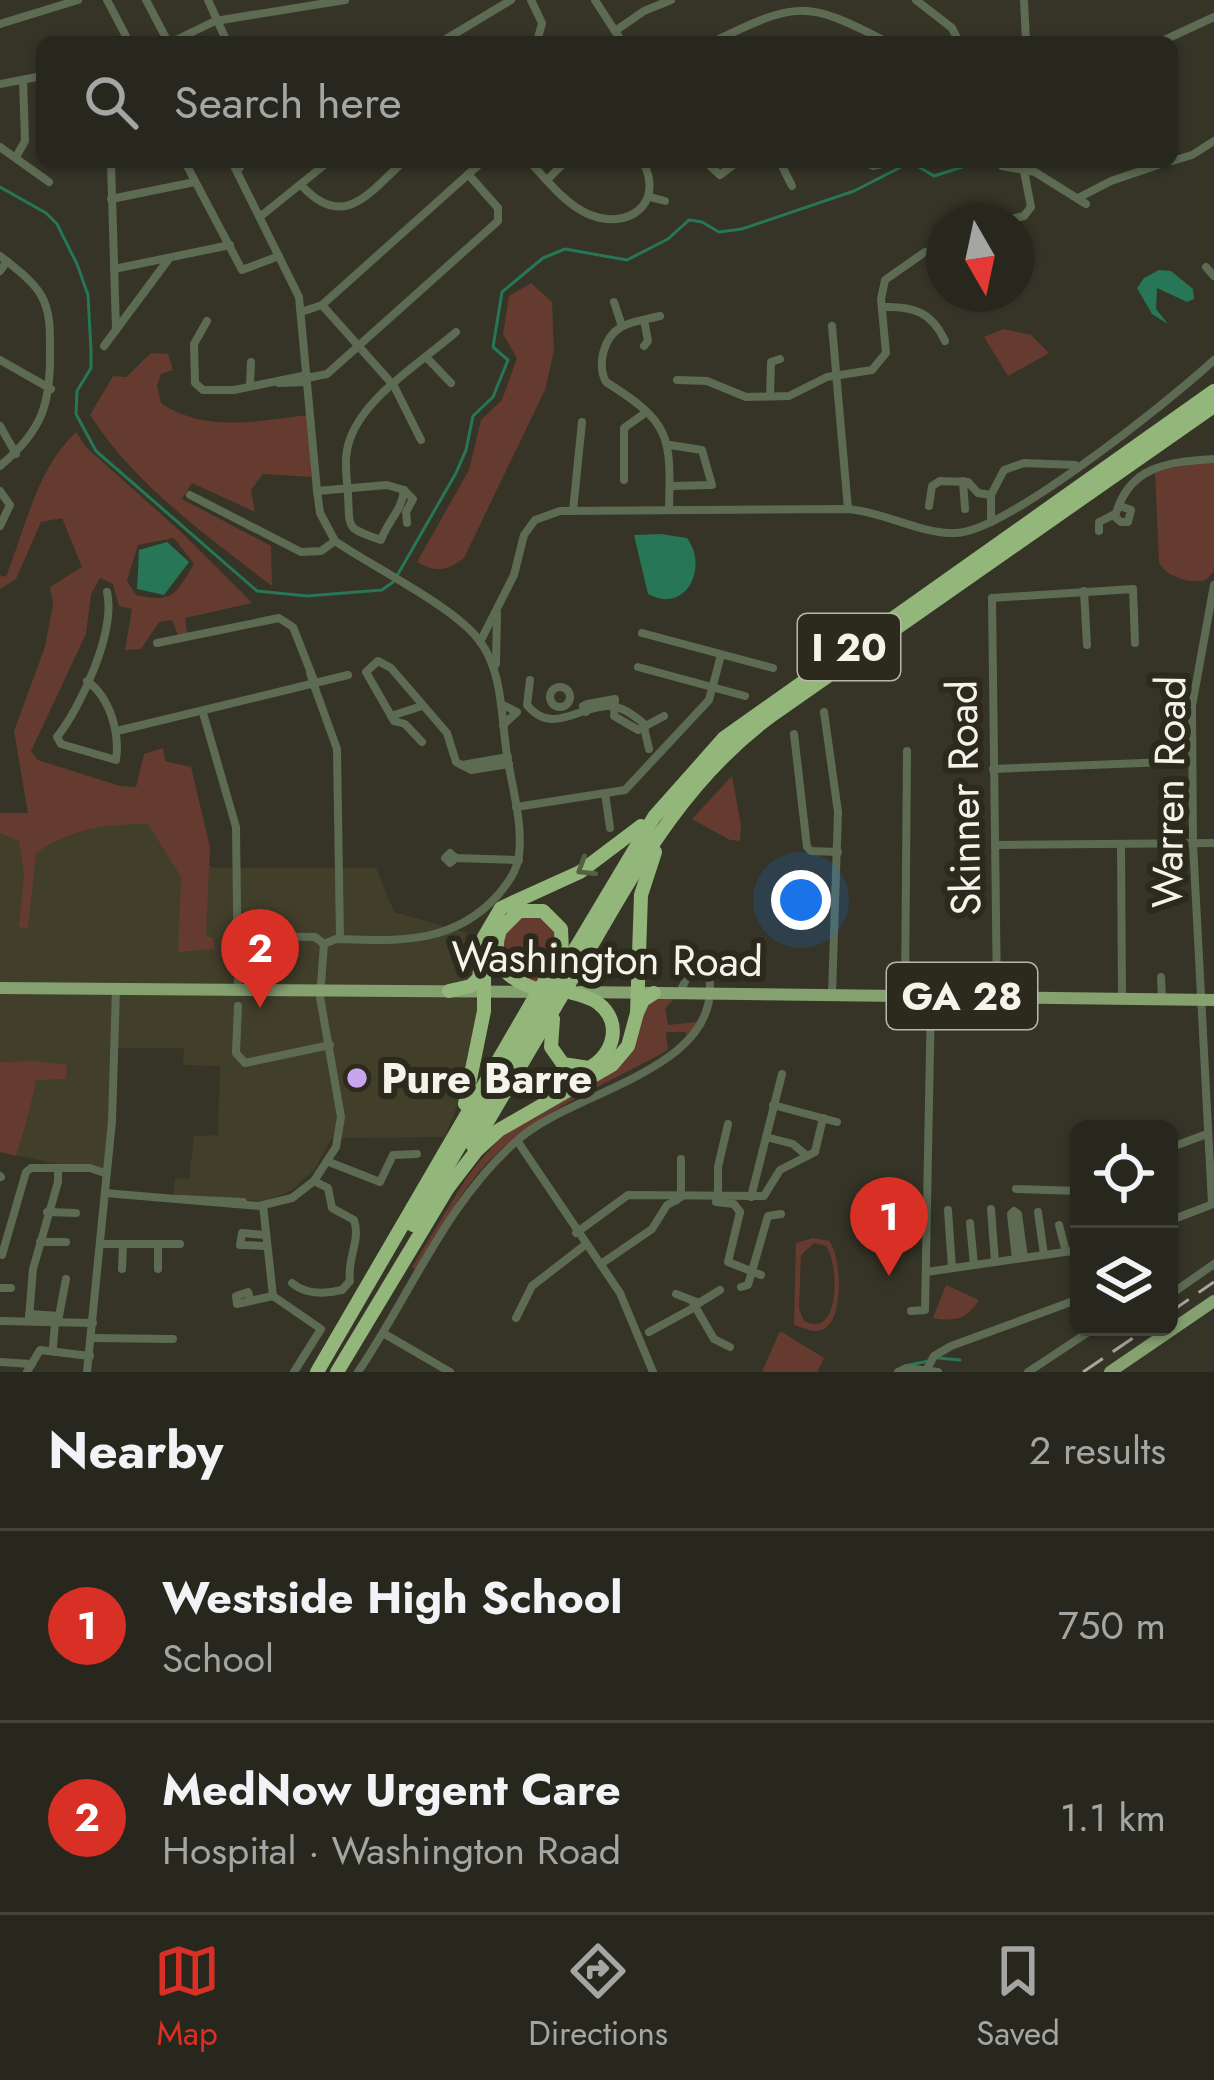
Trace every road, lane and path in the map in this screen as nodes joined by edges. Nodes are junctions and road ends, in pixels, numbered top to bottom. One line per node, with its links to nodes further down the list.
1 (78, 0): 13 (street)
2 (107, 0): 18 (street)
3 (146, 0): 19 (street)
4 (208, 0): 15 (street)
5 (345, 0): 12 (street)
6 (511, 0): 22 (street)
7 (531, 0): 23 (street)
8 (595, 0): 17 (street)
9 (671, 0): 17 (street)
10 (916, 0): 27 (street)
11 (1024, 0): 28 (street)
12 (333, 1): 15 (street)
13 (54, 3): 16 (street)
14 (1214, 17): 29 (street)
15 (215, 21): 20 (street); 21 (street)
16 (0, 24)
17 (614, 31): 24 (street)
18 (126, 36)
19 (167, 36)
20 (183, 36)
21 (224, 36)
22 (451, 36)
23 (539, 36)
24 (617, 36)
25 (725, 36): 26 (street)
26 (879, 36)
27 (956, 36)
28 (1026, 36)
29 (1173, 36)
30 (36, 77): 31 (street)
31 (22, 80): 32 (street); 35 (street)
32 (0, 84)
33 (1214, 141): 36 (street)
34 (0, 148): 35 (street)
35 (16, 158): 52 (street)
36 (1178, 159)
37 (111, 168): 57 (street)
38 (188, 168): 53 (street)
39 (235, 168): 60 (street)
40 (322, 168): 55 (street)
41 (396, 168): 55 (street)
42 (474, 168): 50 (street)
43 (536, 168): 51 (street)
44 (559, 168): 51 (street)
45 (645, 168): 56 (street)
46 (783, 168): 54 (street)
47 (1011, 168): 49 (street)
48 (1149, 168): 49 (street)
49 (1024, 171): 59 (street)
50 (467, 174): 71 (street); 83 (street)
51 (547, 180): 56 (street)
52 (49, 182)
53 (195, 182): 57 (street); 61 (street)
54 (792, 185)
55 (302, 186): 60 (street)
56 (650, 197): 58 (street)
57 (111, 199): 67 (street)
58 (664, 201)
59 (1031, 204)
60 (261, 216): 63 (street)
61 (230, 245): 63 (street); 65 (street)
62 (926, 252): 72 (street)
63 (280, 256): 73 (street)
64 (3, 258): 68 (street); 96 (street)
65 (169, 258): 67 (street); 79 (street)
66 (1206, 267): 69 (street)
67 (114, 269): 79 (street)
68 (0, 271)
69 (1214, 276)
70 (614, 302): 77 (street)
71 (322, 304): 73 (street); 83 (street)
72 (883, 307): 81 (street); 90 (street)
73 (301, 313): 91 (street)
74 (660, 316): 75 (street)
75 (644, 320): 77 (street); 84 (street)
76 (207, 321): 94 (street)
77 (622, 326): 100 (street)
78 (832, 326): 90 (street)
79 (116, 330): 82 (street)
80 (456, 332): 85 (street)
81 (945, 341)
82 (104, 346)
83 (357, 346): 91 (street); 95 (street)
84 (644, 346)
85 (427, 358): 93 (street); 95 (street)
86 (780, 359): 98 (street)
87 (0, 360): 96 (street)
88 (1214, 360): 108 (street)
89 (251, 362): 94 (street)
90 (837, 376): 98 (street); 119 (street)
91 (307, 378): 94 (street); 115 (street)
92 (677, 380): 98 (street)
93 (451, 383)
94 (250, 386)
95 (394, 386): 103 (street); 112 (street)
96 (51, 390): 105 (street)
97 (1214, 391): 168 (highway, I 20)
98 (770, 396)
99 (1214, 406): 160 (highway, I 20)
100 (645, 412): 104 (street); 109 (street)
101 (583, 422): 122 (street)
102 (0, 426): 105 (street)
103 (422, 440)
104 (670, 445): 111 (street); 111 (street)
105 (16, 454): 107 (street)
106 (1214, 459): 126 (street)
107 (0, 466)
108 (1077, 466): 117 (street); 124 (street)
109 (624, 480)
110 (963, 481): 117 (street); 118 (street); 120 (street)
111 (670, 486): 121 (street)
112 (347, 487): 113 (street); 113 (street); 115 (street)
113 (404, 490): 123 (street)
114 (0, 491): 125 (street)
115 (317, 491): 127 (street)
116 (190, 495): 127 (street)
117 (991, 495): 124 (street)
118 (929, 506)
119 (848, 508): 121 (street); 124 (street)
120 (965, 509)
121 (670, 510): 122 (street)
122 (572, 511): 131 (street)
123 (407, 523)
124 (991, 524)
125 (0, 526)
126 (1100, 531)
127 (335, 541): 133 (street)
128 (1214, 585): 166 (street, Warren Road)
129 (107, 592): 142 (street)
130 (1084, 592): 135 (street); 136 (street); 167 (street, Skinner Road)
131 (497, 611): 133 (street); 144 (street)
132 (642, 633): 137 (street)
133 (480, 642): 144 (street)
134 (157, 643): 143 (street)
135 (1136, 643)
136 (1088, 645)
137 (721, 655): 139 (street); 145 (street)
138 (638, 667): 145 (street)
139 (773, 668)
140 (348, 675): 143 (street)
141 (530, 680): 150 (street)
142 (87, 681): 159 (street); 159 (street)
143 (313, 682): 152 (street); 181 (street)
144 (498, 684): 147 (street)
145 (713, 687): 146 (street); 169 (street)
146 (745, 696)
147 (500, 703): 149 (street); 157 (street)
148 (422, 706): 153 (street); 153 (street); 165 (street)
149 (517, 712): 150 (street); 157 (street)
150 (532, 712): 156 (street)
151 (824, 712): 176 (street)
152 (203, 713): 159 (street); 179 (street)
153 (391, 716): 162 (street)
154 (664, 716): 158 (street)
155 (569, 718): 156 (street); 156 (street); 158 (street)
156 (557, 720)
157 (503, 725): 165 (street)
158 (646, 727): 163 (street)
159 (117, 731)
160 (747, 734): 190 (highway, I 20); 191 (highway)
161 (794, 734): 176 (street)
162 (422, 742)
163 (649, 749)
164 (908, 751): 196 (street)
165 (508, 760): 170 (street)
166 (1192, 761): 167 (street); 173 (street, Warren Road)
167 (993, 769): 174 (street, Skinner Road)
168 (674, 792): 180 (highway, one-way to 180); 190 (highway, I 20)
169 (605, 793): 170 (street); 171 (street)
170 (515, 806): 178 (street)
171 (610, 828)
172 (1214, 843): 173 (street)
173 (1193, 844): 175 (street); 201 (street, Warren Road)
174 (995, 845): 175 (street); 198 (street, Skinner Road)
175 (1121, 846): 199 (street)
176 (838, 852): 195 (street)
177 (456, 858): 178 (street)
178 (519, 860): 181 (street)
179 (238, 936): 182 (street); 186 (street)
180 (484, 937): 188 (highway); 189 (highway)
181 (340, 939): 182 (street)
182 (324, 944): 187 (street)
183 (1161, 976): 200 (street)
184 (0, 988): 185 (main road, Washington Road / GA 28)
185 (116, 989): 186 (main road, Washington Road / GA 28); 226 (street)
186 (238, 989): 187 (main road, Washington Road / GA 28)
187 (320, 990): 188 (main road, Washington Road / GA 28); 206 (street)
188 (449, 991): 189 (main road, Washington Road / GA 28)
189 (484, 991): 190 (main road, Washington Road / GA 28); 217 (highway)
190 (555, 992): 190 (highway); 190 (highway); 191 (main road, Washington Road / GA 28); 217 (highway); 230 (highway, I 20); 300 (highway, I 20)
191 (637, 993): 192 (main road, Washington Road / GA 28); 203 (highway)
192 (654, 993): 193 (main road, Washington Road / GA 28); 203 (highway)
193 (680, 993): 194 (main road, Washington Road / GA 28); 194 (street)
194 (710, 994): 195 (main road, Washington Road / GA 28); 209 (street)
195 (832, 994): 196 (main road, Washington Road / GA 28)
196 (905, 995): 197 (main road, Washington Road / GA 28)
197 (931, 995): 198 (main road, Washington Road / GA 28); 269 (street)
198 (998, 997): 199 (main road, Washington Road / GA 28)
199 (1122, 998): 200 (main road, Washington Road / GA 28)
200 (1162, 1000): 201 (main road, Washington Road / GA 28)
201 (1207, 1000): 204 (street, Warren Road)
202 (238, 1006): 206 (street)
203 (637, 1013): 230 (highway)
204 (1203, 1042): 205 (street); 210 (street, Warren Road)
205 (1214, 1042)
206 (330, 1045): 224 (street)
207 (782, 1074): 208 (street)
208 (773, 1105): 211 (street); 216 (street)
209 (573, 1107): 215 (street); 218 (street)
210 (1210, 1112): 214 (street, Warren Road)
211 (824, 1118): 212 (street); 221 (street)
212 (837, 1122)
213 (728, 1124): 235 (street)
214 (1208, 1133): 219 (street); 238 (street, Warren Road)
215 (533, 1134): 218 (street); 223 (street)
216 (765, 1137): 221 (street); 236 (street)
217 (450, 1141): 300 (highway)
218 (518, 1142): 223 (street); 228 (street)
219 (1178, 1145)
220 (417, 1154): 224 (street)
221 (807, 1156): 236 (street)
222 (681, 1159): 234 (street)
223 (530, 1161): 229 (street)
224 (328, 1162): 227 (street)
225 (58, 1169): 226 (street); 241 (street); 259 (street)
226 (106, 1174): 233 (street)
227 (317, 1176): 237 (street); 272 (street)
228 (474, 1185): 229 (street); 288 (street)
229 (545, 1187): 249 (street)
230 (448, 1189): 301 (highway, I 20)
231 (1016, 1189): 232 (street)
232 (1070, 1190)
233 (105, 1192): 237 (street); 252 (street)
234 (681, 1197): 235 (street); 249 (street)
235 (718, 1197): 236 (street)
236 (746, 1197): 242 (street)
237 (261, 1204): 277 (street)
238 (1213, 1204): 246 (street)
239 (991, 1209): 262 (street)
240 (948, 1210): 266 (street)
241 (47, 1212): 244 (street); 250 (street)
242 (740, 1212): 263 (street); 270 (street)
243 (1038, 1212): 260 (street)
244 (76, 1213)
245 (781, 1214): 270 (street)
246 (1178, 1218)
247 (970, 1223): 265 (street)
248 (1059, 1225): 258 (street)
249 (576, 1233): 256 (street)
250 (40, 1242): 251 (street); 271 (street)
251 (66, 1243)
252 (101, 1244): 253 (street); 286 (street)
253 (123, 1244): 254 (street); 267 (street)
254 (158, 1244): 255 (street); 268 (street)
255 (180, 1244)
256 (585, 1245): 263 (street); 283 (street)
257 (1070, 1251): 258 (street)
258 (1066, 1252): 260 (street)
259 (2, 1256)
260 (1043, 1256): 261 (street)
261 (1020, 1258): 261 (street); 262 (street)
262 (995, 1262): 265 (street)
263 (601, 1264): 304 (street)
264 (1214, 1264): 274 (street)
265 (974, 1265): 266 (street)
266 (952, 1268): 269 (street)
267 (122, 1269)
268 (158, 1269)
269 (926, 1272): 282 (street)
270 (757, 1274): 273 (street)
271 (66, 1279)
272 (292, 1283)
273 (741, 1287)
274 (1178, 1289)
275 (720, 1290): 280 (street)
276 (676, 1294): 280 (street)
277 (273, 1296): 278 (street); 299 (street)
278 (250, 1298)
279 (1070, 1303): 295 (street)
280 (694, 1305): 287 (street); 293 (street)
281 (1214, 1305): 308 (main road); 309 (main road)
282 (911, 1311)
283 (515, 1318)
284 (0, 1321): 285 (street)
285 (55, 1322): 286 (street); 292 (street)
286 (93, 1323): 290 (street)
287 (649, 1332)
288 (383, 1333): 302 (street); 303 (street)
289 (1082, 1336): 307 (street)
290 (92, 1338): 291 (street); 294 (street)
291 (172, 1339)
292 (53, 1347)
293 (730, 1348)
294 (90, 1356): 297 (street); 298 (street)
295 (931, 1362): 305 (street); 306 (street)
296 (0, 1363): 297 (street)
297 (26, 1368)
298 (89, 1372)
299 (294, 1372)
300 (320, 1372)
301 (338, 1372)
302 (358, 1372)
303 (449, 1372)
304 (653, 1372)
305 (898, 1372)
306 (938, 1372)
307 (1028, 1372)
308 (1110, 1372)
309 (1122, 1372)

